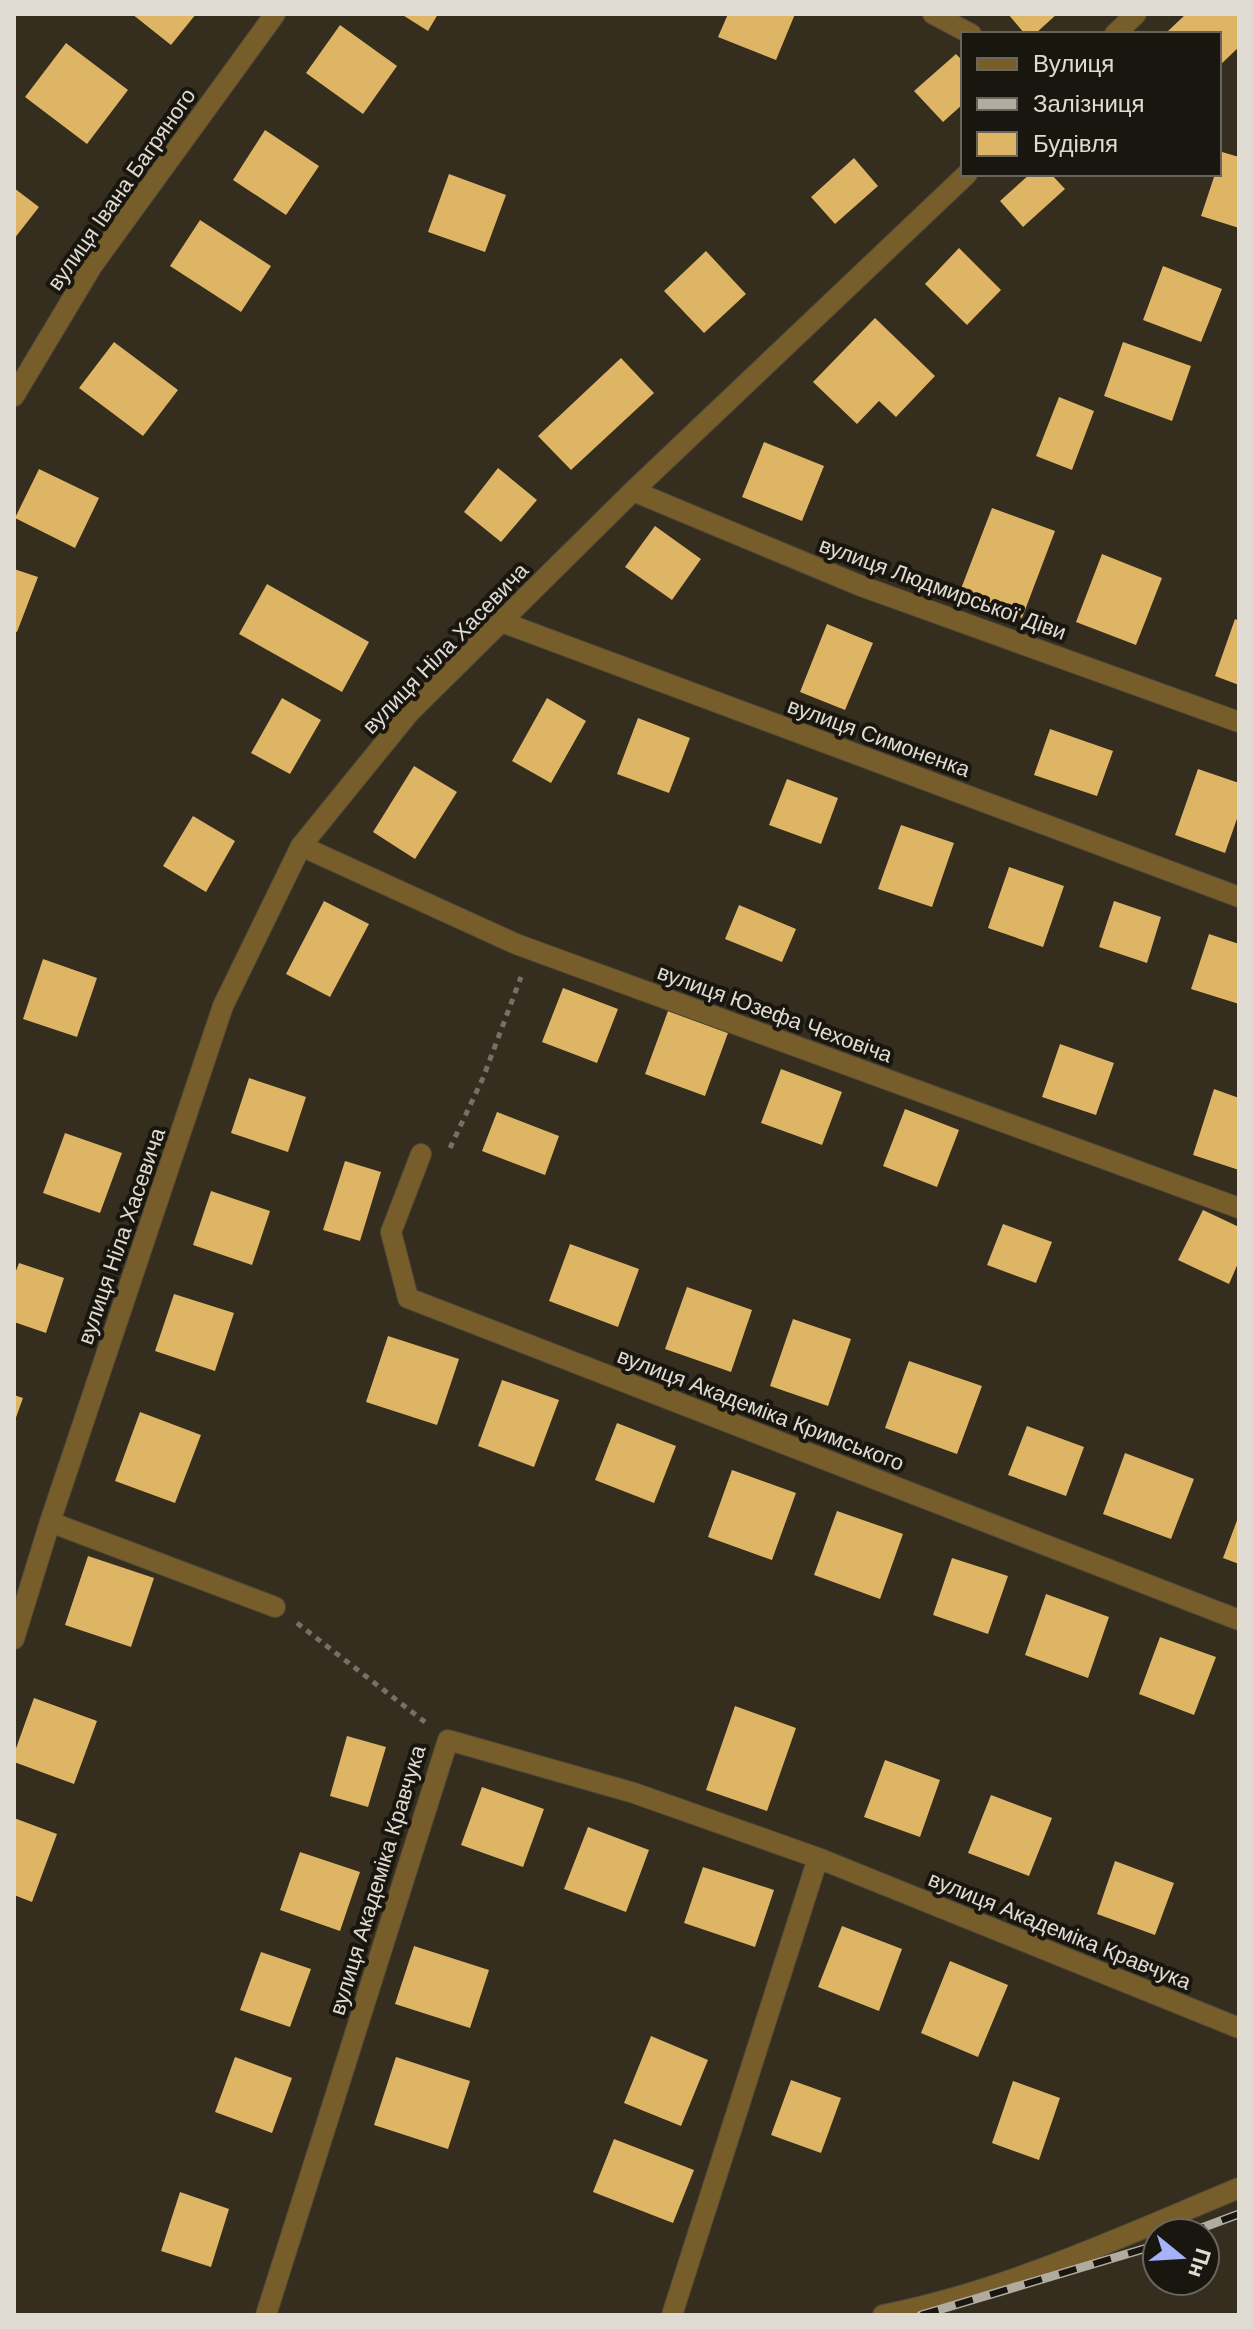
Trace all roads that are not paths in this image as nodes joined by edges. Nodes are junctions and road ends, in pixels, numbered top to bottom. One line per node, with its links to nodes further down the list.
1 (275, 14): 7 (street, вулиця Івана Багряного)
2 (933, 14): 4 (street)
3 (1136, 14): 5 (street)
4 (967, 32)
5 (1117, 32)
6 (965, 176): 8 (street, вулиця Ніла Хасевича)
7 (14, 396)
8 (633, 491): 9 (street, вулиця Ніла Хасевича); 10 (street, вулиця Людмирської Діви)
9 (502, 622): 11 (street, вулиця Ніла Хасевича); 12 (street, вулиця Симоненка)
10 (1239, 722)
11 (301, 846): 14 (street, вулиця Юзефа Чеховіча); 15 (street, вулиця Ніла Хасевича)
12 (1239, 897)
13 (421, 1154): 17 (street, вулиця Академіка Кримського)
14 (1239, 1208)
15 (50, 1522): 16 (street); 18 (street, вулиця Ніла Хасевича)
16 (275, 1607)
17 (1239, 1620)
18 (14, 1639)
19 (818, 1858): 20 (street, вулиця Академіка Кравчука); 22 (street, вулиця Академіка Кравчука); 23 (street)
20 (1239, 2028)
21 (1239, 2188): 24 (street)
22 (266, 2315)
23 (672, 2315)
24 (883, 2315)

